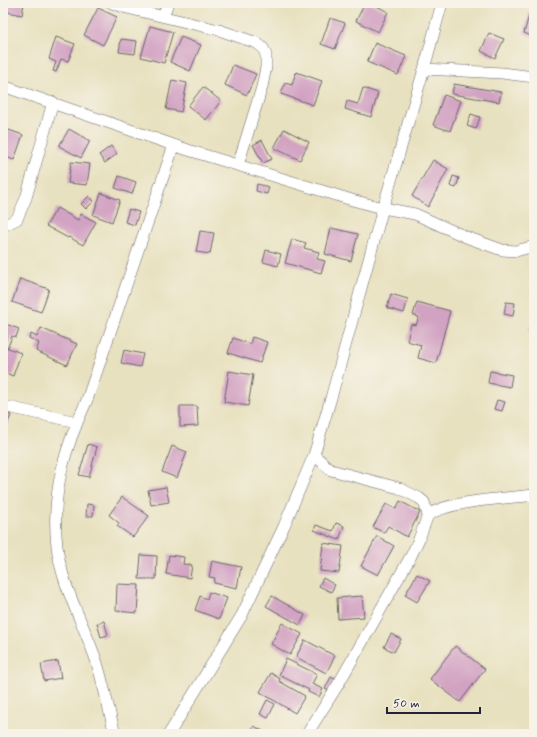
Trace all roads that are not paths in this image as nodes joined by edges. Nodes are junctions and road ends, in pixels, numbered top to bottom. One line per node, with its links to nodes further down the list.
1 (112, 3): 4 (street)
2 (168, 3): 4 (street)
3 (442, 3): 5 (street)
4 (163, 16): 10 (street)
5 (424, 69): 6 (street); 11 (street)
6 (534, 77)
7 (3, 86): 8 (street)
8 (53, 102): 9 (street); 12 (street)
9 (174, 145): 10 (street); 15 (street)
10 (238, 165): 11 (street)
11 (383, 208): 13 (street); 16 (street)
12 (3, 226)
13 (534, 246)
14 (3, 406): 15 (street)
15 (77, 422): 19 (street)
16 (314, 455): 18 (street); 20 (street)
17 (534, 495): 18 (street)
18 (428, 515): 21 (street)
19 (115, 734)
20 (169, 734)
21 (307, 734)

